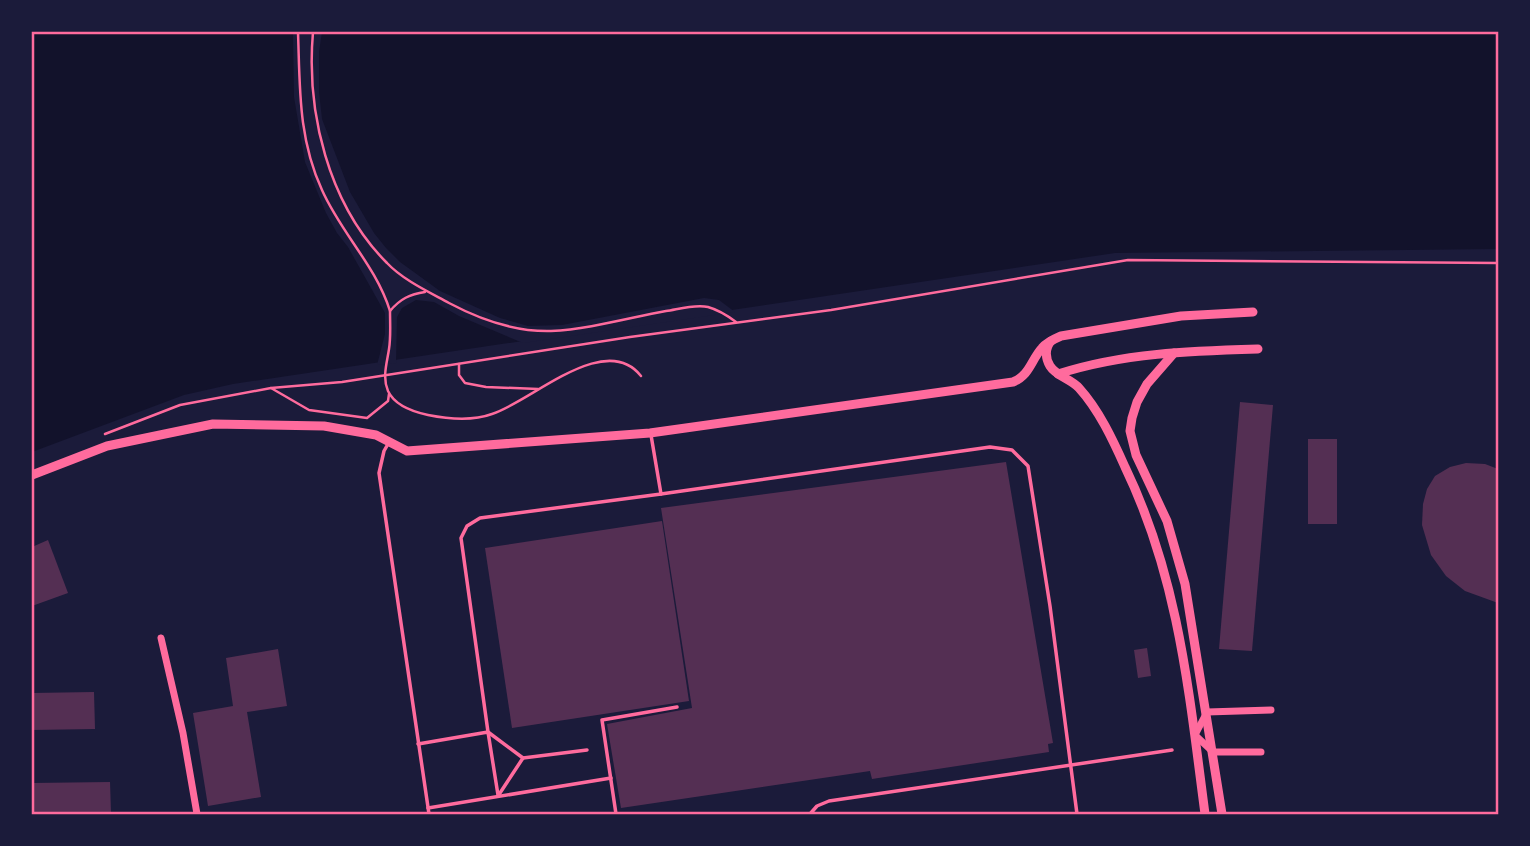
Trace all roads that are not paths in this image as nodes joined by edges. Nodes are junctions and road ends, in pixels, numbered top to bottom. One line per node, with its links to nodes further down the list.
1 (1253, 312): 2 (street)
2 (1052, 340): 5 (street); 6 (street)
3 (1258, 349): 4 (street)
4 (1174, 353): 5 (street); 13 (street)
5 (1058, 374): 15 (street)
6 (650, 433): 7 (street); 9 (lane)
7 (389, 442): 8 (street); 16 (lane)
8 (32, 475)
9 (661, 494): 14 (lane); 22 (lane)
10 (161, 638): 26 (street)
11 (677, 707): 23 (lane)
12 (1271, 710): 13 (street)
13 (1207, 712): 15 (street); 19 (street)
14 (488, 732): 16 (lane); 21 (lane); 24 (lane)
15 (1195, 735): 19 (street); 31 (street)
16 (418, 744): 25 (lane)
17 (587, 750): 21 (lane)
18 (1172, 750): 22 (lane)
19 (1213, 752): 20 (street); 32 (street)
20 (1261, 752)
21 (523, 758): 24 (lane)
22 (1070, 764): 29 (lane); 30 (lane)
23 (611, 778): 24 (lane); 28 (lane)
24 (498, 796): 25 (lane)
25 (428, 808): 27 (lane)
26 (197, 814)
27 (429, 814)
28 (616, 814)
29 (810, 814)
30 (1077, 814)
31 (1205, 814)
32 (1222, 814)

